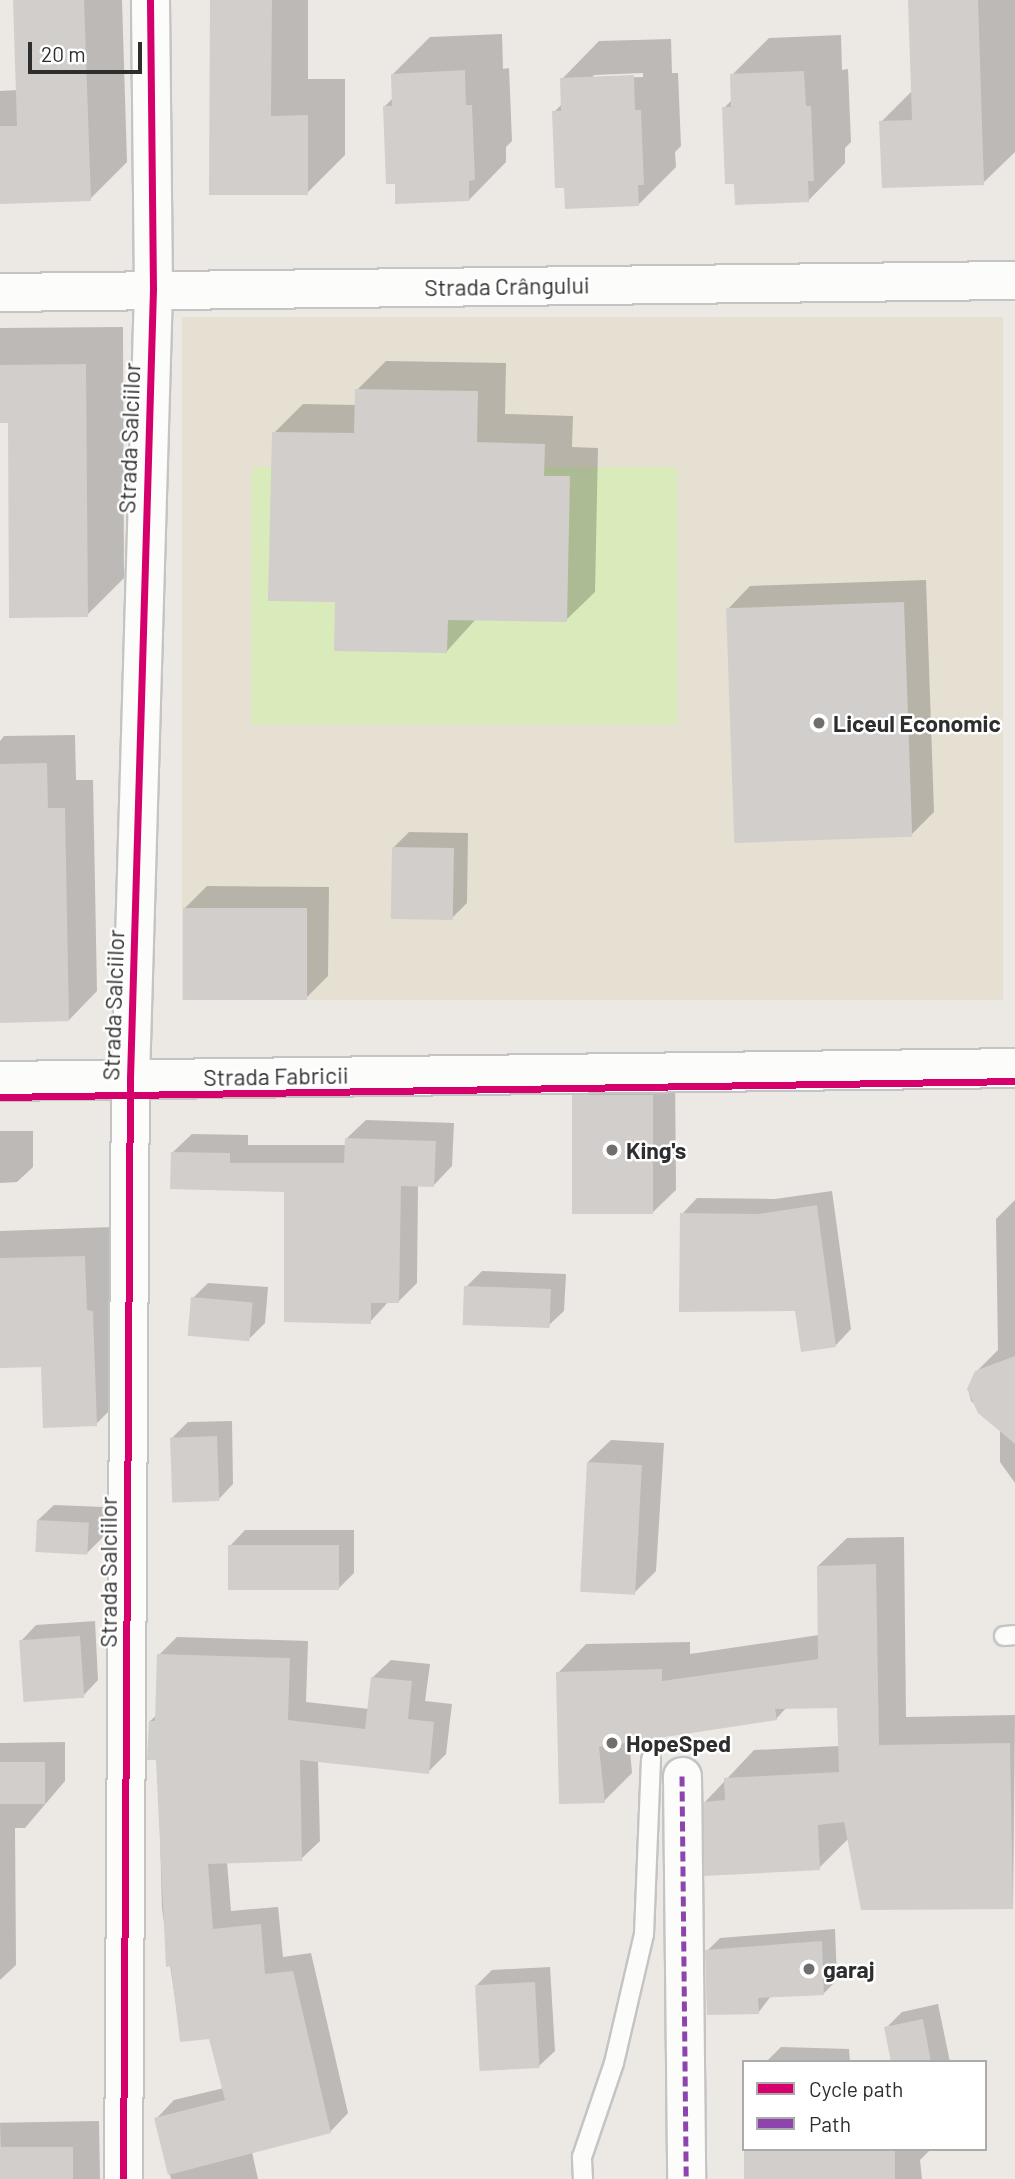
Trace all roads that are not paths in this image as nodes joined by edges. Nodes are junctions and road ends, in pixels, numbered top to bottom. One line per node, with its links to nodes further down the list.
1 (150, 0): 3 (street, Strada Salciilor)
2 (1015, 280): 3 (street, Strada Crângului)
3 (153, 289): 4 (street, Strada Crângului); 6 (street, Strada Salciilor)
4 (0, 292)
5 (1015, 1068): 6 (main road, Strada Fabricii)
6 (130, 1078): 7 (main road, Strada Fabricii); 9 (street, Strada Salciilor)
7 (0, 1081)
8 (666, 1768): 10 (lane); 11 (street)
9 (124, 2179)
10 (583, 2179)
11 (686, 2179)

